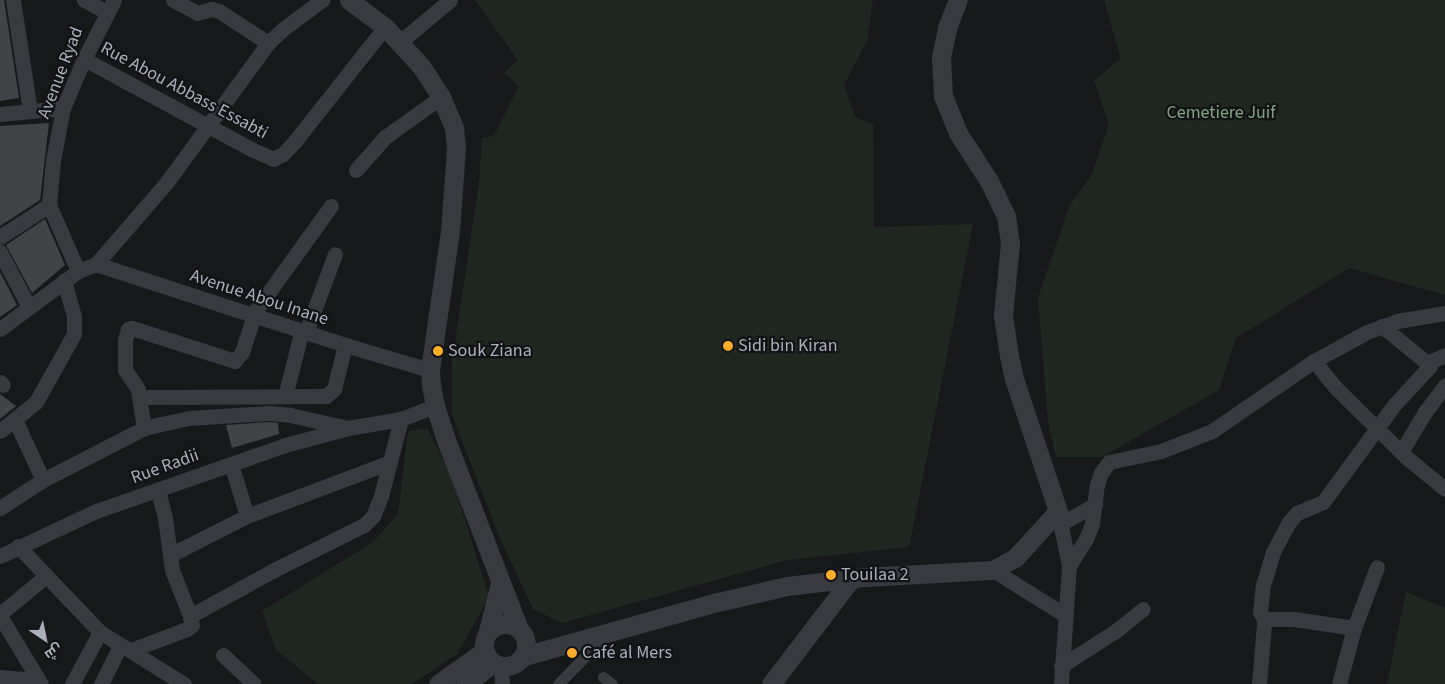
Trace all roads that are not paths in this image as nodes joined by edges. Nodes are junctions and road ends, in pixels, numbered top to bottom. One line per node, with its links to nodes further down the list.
1 (13, 0): 15 (street)
2 (84, 0): 8 (street)
3 (173, 0): 11 (street)
4 (322, 0): 11 (street)
5 (450, 0): 10 (street)
6 (958, 0): 57 (street)
7 (358, 2): 9 (street)
8 (110, 6): 12 (street, Avenue Ryad)
9 (385, 27): 10 (street); 17 (street, Rue Abou Abbass Essabti)
10 (400, 42): 13 (street)
11 (268, 43): 17 (street)
12 (84, 59): 14 (street, Avenue Ryad); 17 (street, Rue Abou Abbass Essabti)
13 (442, 97): 18 (street); 37 (street)
14 (63, 108): 15 (street); 19 (street, Avenue Ryad)
15 (30, 111): 16 (street)
16 (0, 114)
17 (208, 126): 24 (street)
18 (356, 170)
19 (49, 205): 21 (street); 25 (street, Avenue Ryad)
20 (331, 206): 29 (street)
21 (0, 237)
22 (0, 252): 27 (street)
23 (335, 254): 32 (street)
24 (96, 264): 25 (street); 29 (street, Avenue Abou Inane)
25 (78, 271): 26 (street)
26 (64, 280): 27 (street); 43 (street)
27 (29, 307): 31 (street)
28 (1445, 313): 30 (street)
29 (252, 319): 32 (street, Avenue Abou Inane); 40 (street)
30 (1382, 326): 35 (street); 36 (street)
31 (0, 329)
32 (304, 331): 33 (street, Avenue Abou Inane); 39 (street)
33 (345, 345): 37 (street, Avenue Abou Inane); 39 (street)
34 (1445, 355): 36 (street)
35 (1314, 361): 46 (street); 54 (street)
36 (1428, 365): 38 (street); 46 (street)
37 (430, 370): 41 (street)
38 (1445, 384): 48 (street)
39 (285, 396): 40 (street)
40 (139, 398): 44 (street)
41 (435, 406): 42 (street, Rue Radii); 66 (street)
42 (401, 419): 45 (street, Rue Radii); 49 (street)
43 (14, 420): 47 (street); 51 (street)
44 (144, 428): 45 (street); 51 (street)
45 (348, 428): 50 (street, Rue Radii)
46 (1378, 429): 48 (street); 71 (street)
47 (0, 431)
48 (1401, 452): 52 (street)
49 (390, 462): 56 (street); 70 (street)
50 (231, 464): 53 (street, Rue Radii); 56 (street)
51 (43, 480): 55 (street)
52 (1445, 489)
53 (158, 490): 58 (street, Rue Radii); 59 (street)
54 (1095, 505): 57 (street); 61 (street)
55 (0, 508)
56 (247, 516): 59 (street)
57 (1060, 517): 61 (street); 63 (street)
58 (18, 546): 60 (street, Rue Radii); 64 (street)
59 (170, 555): 70 (street)
60 (0, 556)
61 (1069, 566): 69 (street)
62 (1376, 567): 72 (street)
63 (993, 570): 65 (street); 69 (street)
64 (46, 576): 68 (street); 76 (street)
65 (852, 578): 75 (street); 92 (street)
66 (500, 583): 73 (street); 74 (street)
67 (1143, 609): 82 (street)
68 (0, 615): 84 (street)
69 (1066, 615): 82 (street)
70 (190, 616): 78 (street)
71 (1265, 621): 72 (street); 94 (street)
72 (1354, 628): 95 (street)
73 (520, 630): 74 (street); 77 (street); 80 (street)
74 (488, 631): 81 (street)
75 (610, 631): 77 (street); 91 (street)
76 (100, 632): 78 (street); 85 (street)
77 (575, 641): 80 (street)
78 (126, 648): 86 (street); 87 (street)
79 (223, 655): 88 (street)
80 (524, 656): 81 (street)
81 (495, 666): 89 (street); 90 (street)
82 (1061, 666): 93 (street)
83 (0, 677): 84 (street)
84 (39, 682)
85 (72, 684)
86 (101, 684)
87 (184, 684)
88 (254, 684)
89 (438, 684)
90 (466, 684)
91 (558, 684)
92 (771, 684)
93 (1061, 684)
94 (1259, 684)
95 (1339, 684)

